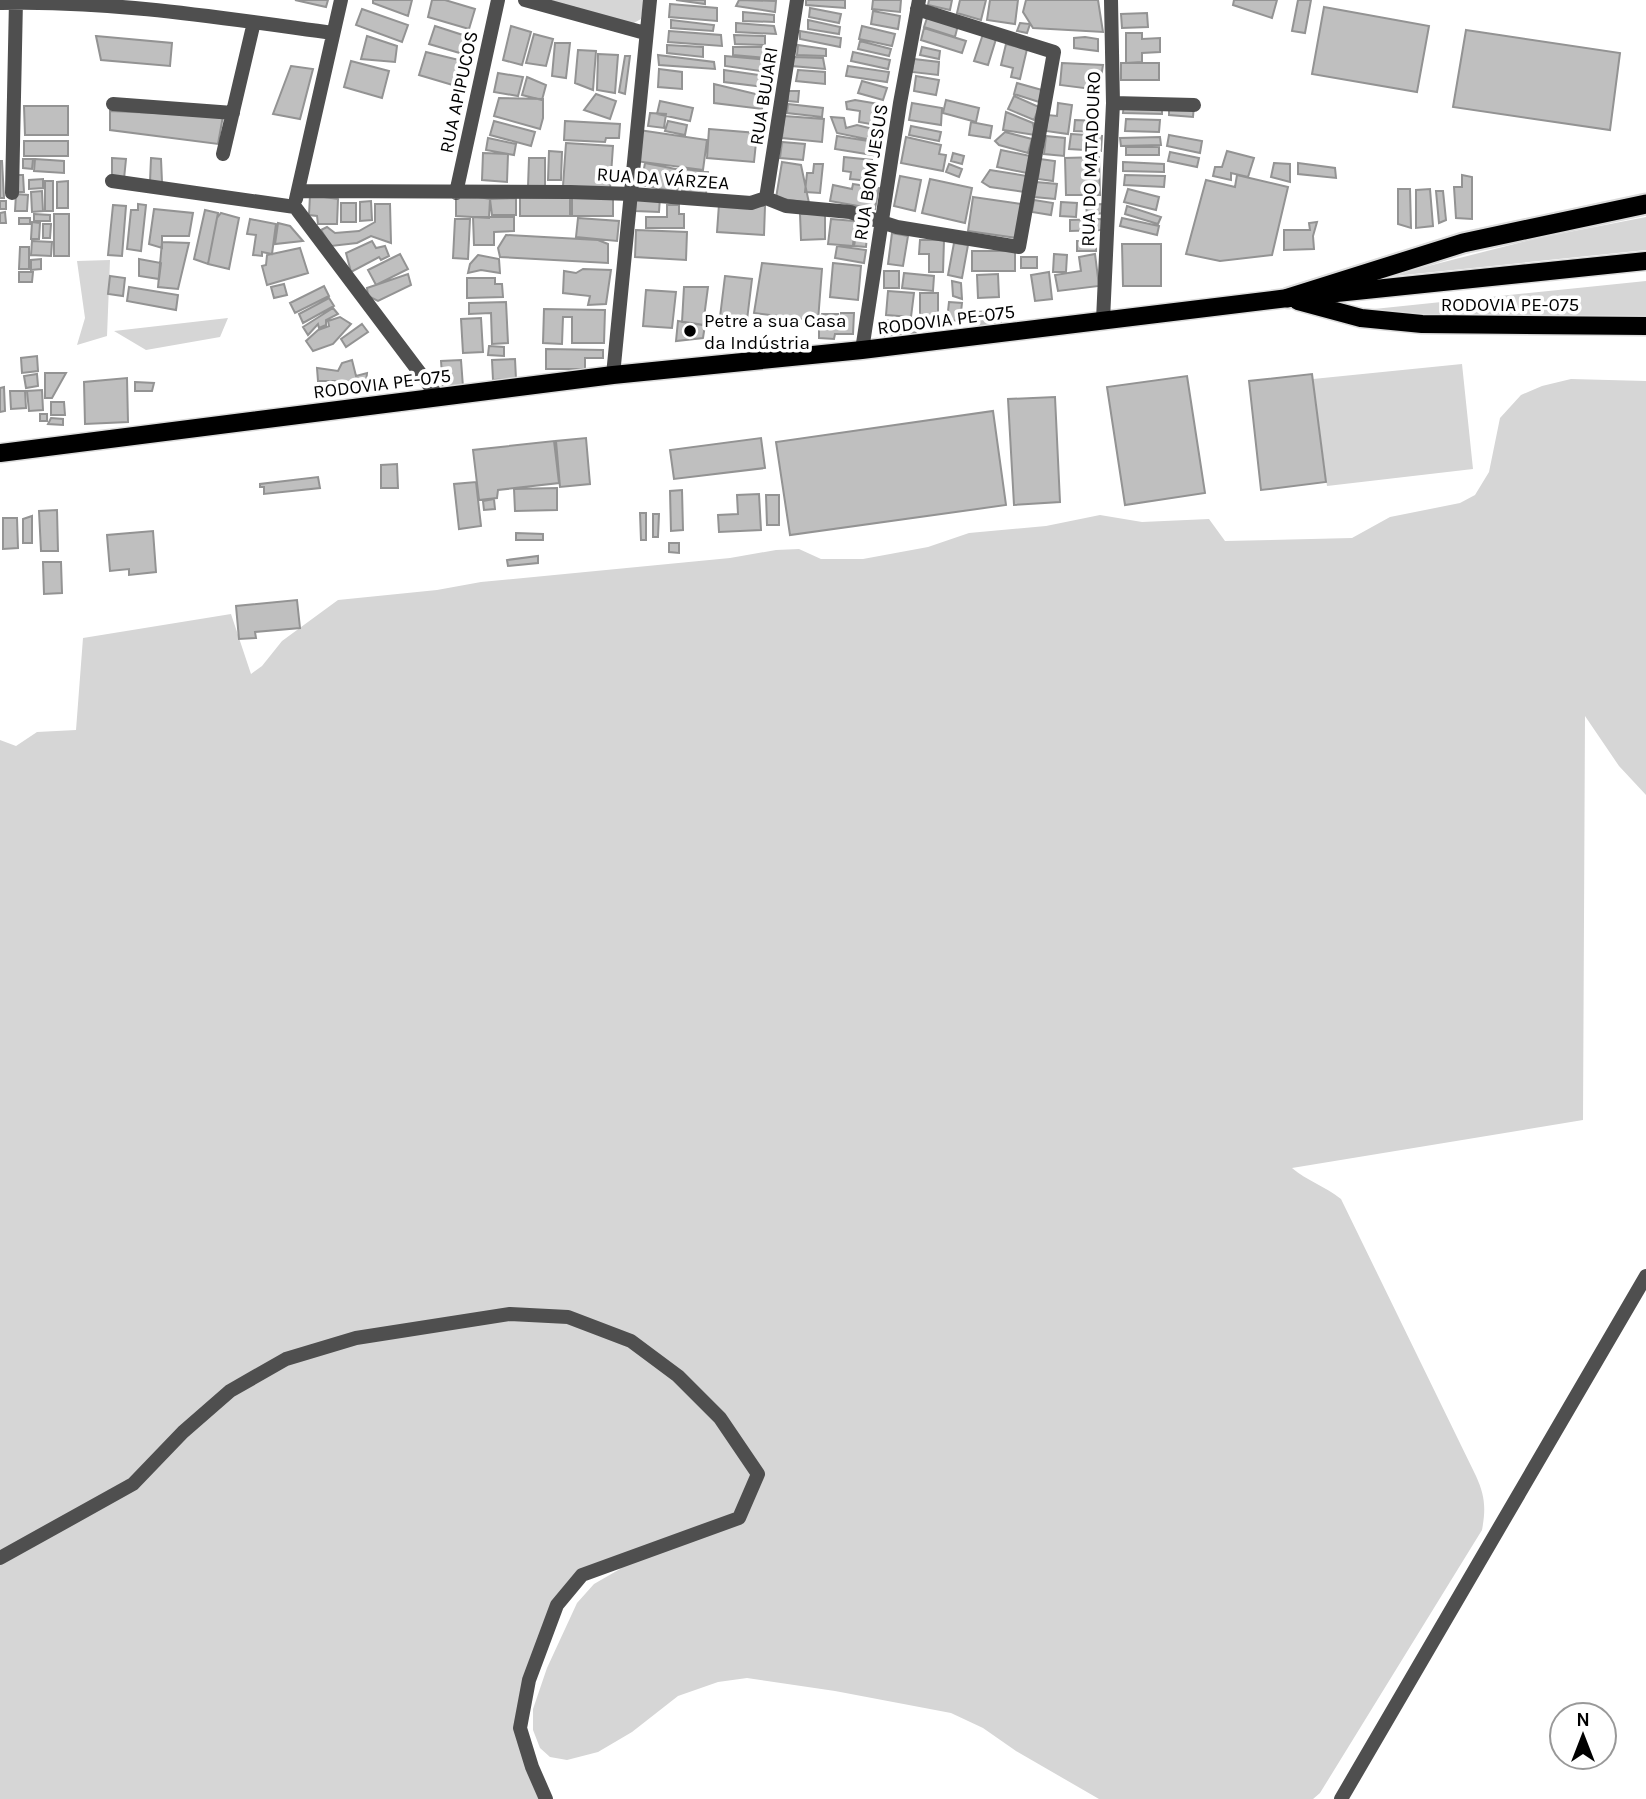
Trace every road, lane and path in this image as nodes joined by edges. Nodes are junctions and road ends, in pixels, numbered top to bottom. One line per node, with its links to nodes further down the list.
1 (341, 0): 12 (street)
2 (498, 0): 23 (street, RUA APIPUCOS)
3 (525, 0): 13 (street)
4 (650, 0): 13 (street)
5 (797, 0): 25 (street, RUA BUJARI)
6 (1111, 0): 14 (street, RUA DO MATADOURO)
7 (16, 1): 8 (street); 10 (street); 18 (street)
8 (0, 3)
9 (918, 4): 28 (street, RUA BOM JESUS); 28 (street, RUA DA VÁRZEA)
10 (193, 7): 11 (street)
11 (254, 22): 12 (street); 17 (street)
12 (333, 33): 21 (street)
13 (645, 33): 24 (street)
14 (1113, 103): 16 (street); 31 (street, RUA DO MATADOURO)
15 (113, 104): 17 (street)
16 (1194, 104)
17 (233, 113): 19 (street)
18 (6, 139): 22 (street)
19 (223, 154)
20 (112, 181): 27 (street)
21 (298, 191): 23 (street, RUA DA VÁRZEA); 27 (street)
22 (12, 193)
23 (456, 193): 24 (street, RUA DA VÁRZEA)
24 (632, 194): 25 (street, RUA DA VÁRZEA); 34 (street)
25 (766, 198): 28 (street, RUA DA VÁRZEA)
26 (1646, 204): 30 (highway)
27 (295, 207): 35 (street)
28 (882, 220): 33 (street, RUA BOM JESUS)
29 (1646, 261): 30 (main road)
30 (1288, 298): 31 (main road, RODOVIA PE-075); 32 (main road, RODOVIA PE-075)
31 (1102, 320): 33 (main road, RODOVIA PE-075)
32 (1646, 326)
33 (862, 351): 34 (main road, RODOVIA PE-075)
34 (613, 375): 35 (main road, RODOVIA PE-075)
35 (438, 397): 36 (main road, RODOVIA PE-075)
36 (0, 453)
37 (1646, 1276): 40 (street)
38 (0, 1558): 39 (street)
39 (547, 1799)
40 (1341, 1799)

